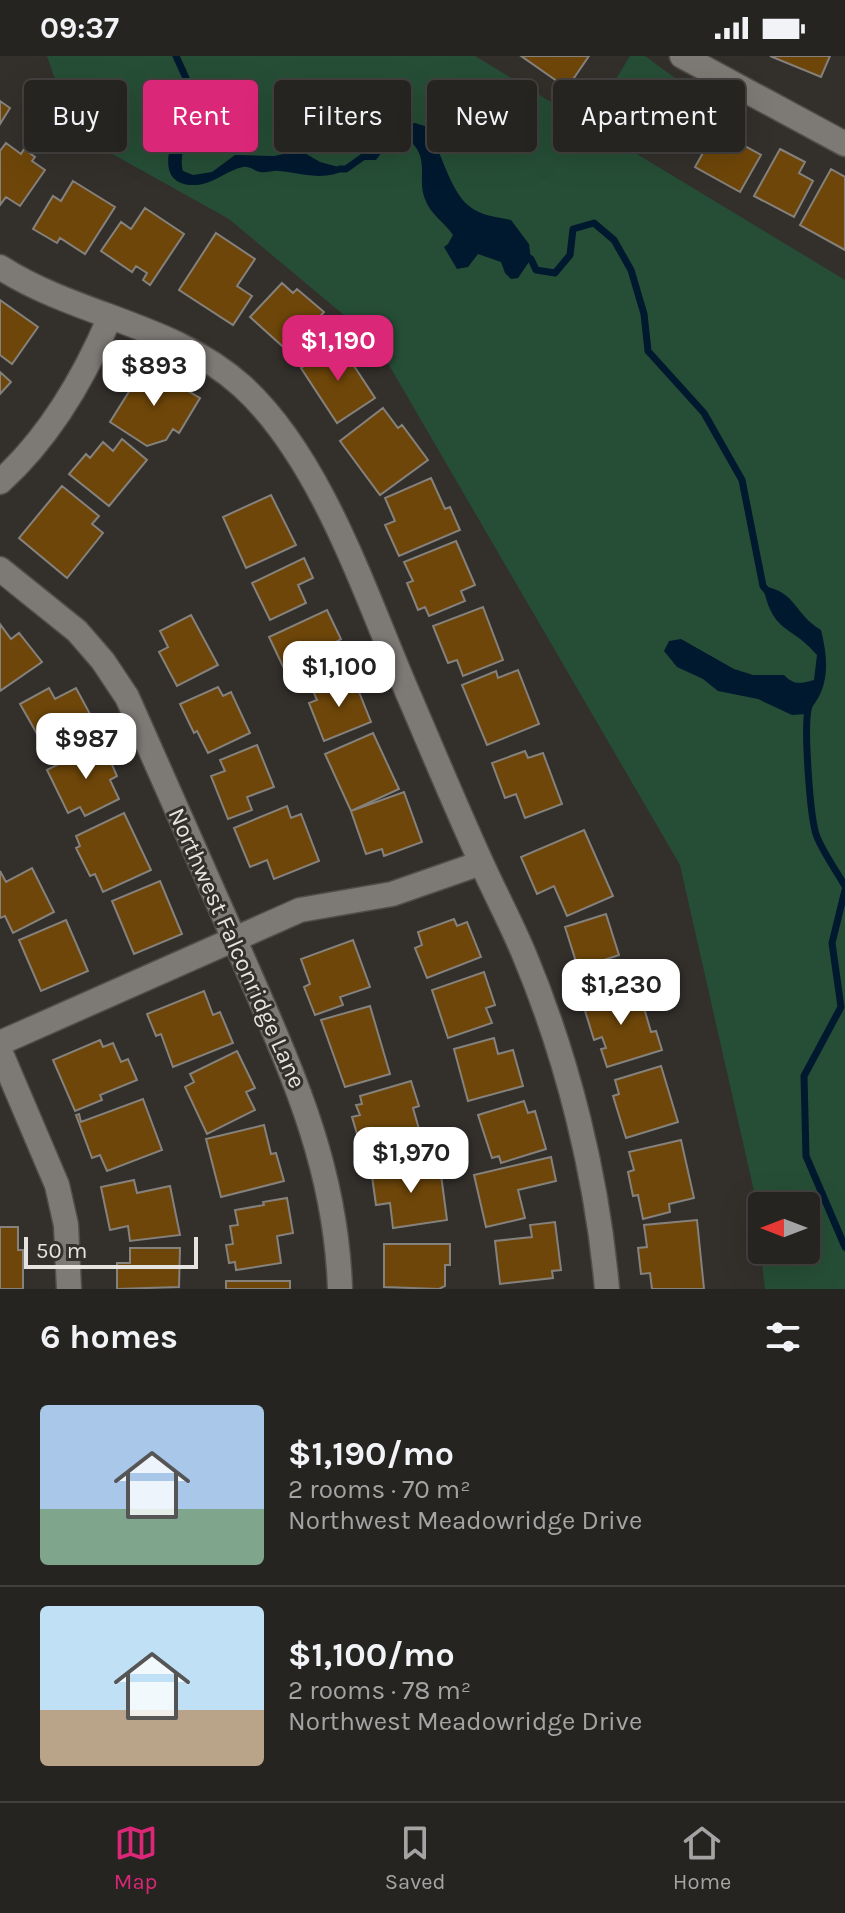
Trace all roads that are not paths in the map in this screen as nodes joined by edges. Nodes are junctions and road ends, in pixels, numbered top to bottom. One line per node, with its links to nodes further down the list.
1 (682, 56): 2 (street)
2 (713, 63): 3 (street)
3 (845, 144)
4 (0, 267): 5 (street)
5 (110, 317): 6 (street); 8 (street)
6 (0, 482)
7 (0, 569): 9 (street, Northwest Falconridge Lane)
8 (481, 863): 9 (street); 14 (street)
9 (234, 939): 10 (street); 13 (street, Northwest Falconridge Lane)
10 (0, 1043)
11 (0, 1051): 12 (street)
12 (69, 1289)
13 (340, 1289)
14 (607, 1289)

